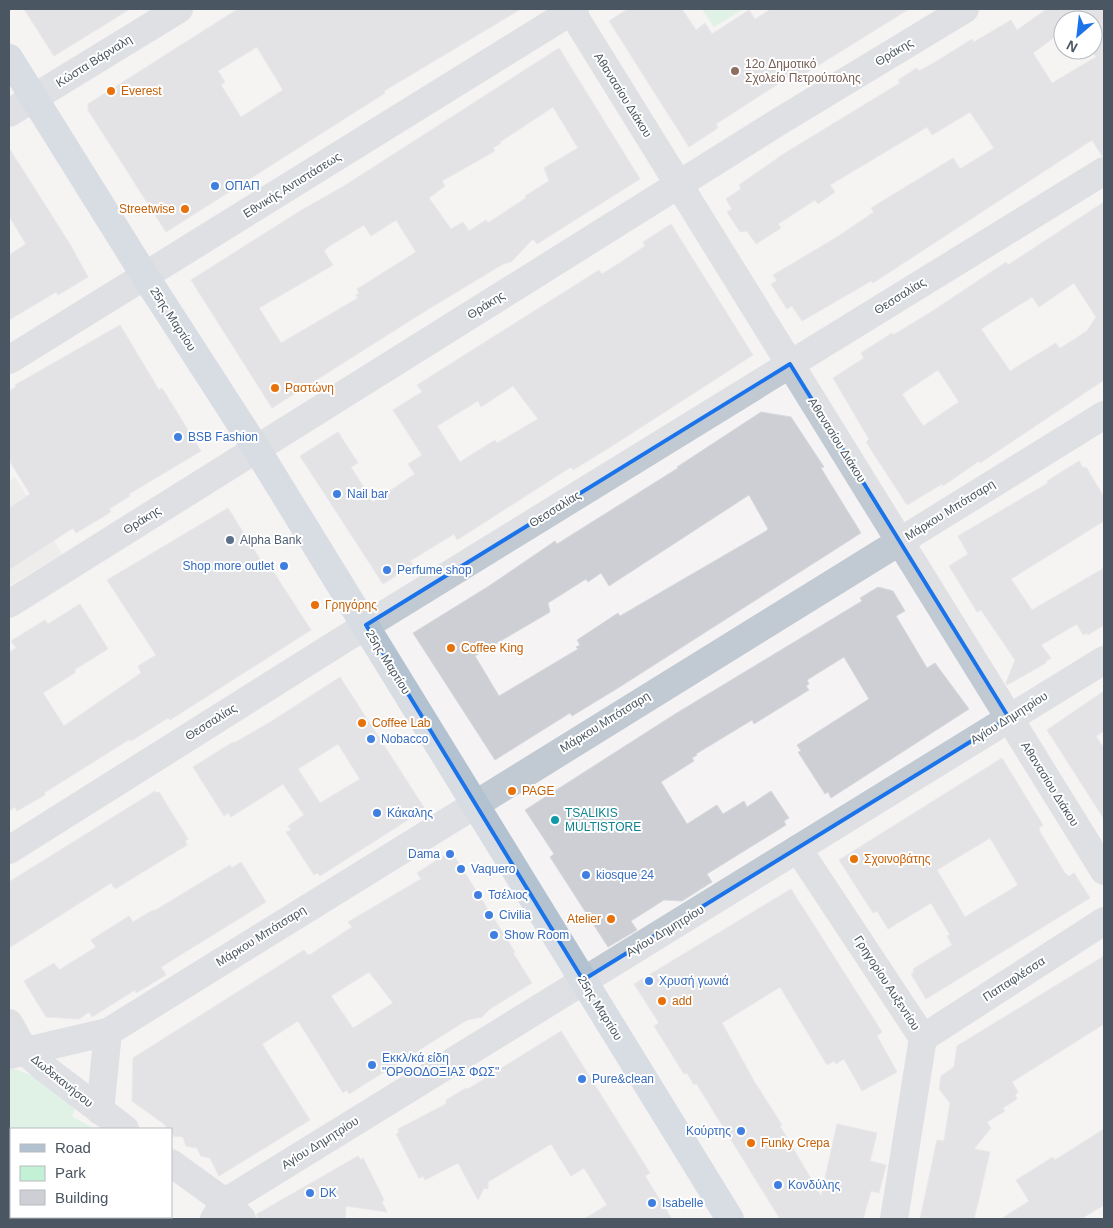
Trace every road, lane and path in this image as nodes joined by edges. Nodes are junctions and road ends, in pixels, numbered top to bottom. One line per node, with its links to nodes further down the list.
1 (179, 9): 5 (street, Κώστα Βάρναλη)
2 (965, 9): 8 (street, Θράκης)
3 (572, 10): 8 (street, Αθανασίου Διάκου); 9 (street, Εθνικής Αντιστάσεως)
4 (9, 58): 5 (main road, 25ης Μαρτίου)
5 (34, 98): 6 (street, Κώστα Βάρναλη); 9 (main road, 25ης Μαρτίου)
6 (9, 113)
7 (1104, 171): 11 (street, Θεσσαλίας)
8 (679, 185): 11 (street, Αθανασίου Διάκου); 13 (street, Θράκης)
9 (145, 276): 10 (street, Εθνικής Αντιστάσεως); 13 (main road, 25ης Μαρτίου)
10 (9, 360)
11 (790, 364): 14 (street, Αθανασίου Διάκου); 16 (street, Θεσσαλίας)
12 (1104, 415): 14 (street, Μάρκου Μπότσαρη)
13 (256, 448): 15 (street, Θράκης); 16 (main road, 25ης Μαρτίου)
14 (900, 541): 18 (street, Αθανασίου Διάκου); 19 (street, Μάρκου Μπότσαρη)
15 (9, 604)
16 (366, 626): 19 (main road, 25ης Μαρτίου); 21 (street, Θεσσαλίας)
17 (1104, 660): 18 (street, Αγίου Δημητρίου)
18 (1010, 718): 20 (street, Αγίου Δημητρίου); 22 (street, Αθανασίου Διάκου)
19 (475, 803): 24 (main road, 25ης Μαρτίου); 26 (street, Μάρκου Μπότσαρη)
20 (798, 849): 24 (street, Αγίου Δημητρίου); 27 (street, Γρηγορίου Αυξεντίου)
21 (9, 850)
22 (1104, 871)
23 (1104, 921): 27 (street, Παπαφλέσσα)
24 (584, 980): 32 (street, Αγίου Δημητρίου); 33 (main road, 25ης Μαρτίου)
25 (9, 1023): 28 (street, Δωδεκανήσου)
26 (108, 1032): 28 (street, Μάρκου Μπότσαρη); 29 (street)
27 (923, 1038): 34 (street, Γρηγορίου Αυξεντίου)
28 (16, 1052): 29 (street, Δωδεκανήσου)
29 (100, 1111): 30 (street, Δωδεκανήσου)
30 (124, 1128)
31 (172, 1164): 32 (street)
32 (227, 1214)
33 (730, 1219)
34 (894, 1219)

